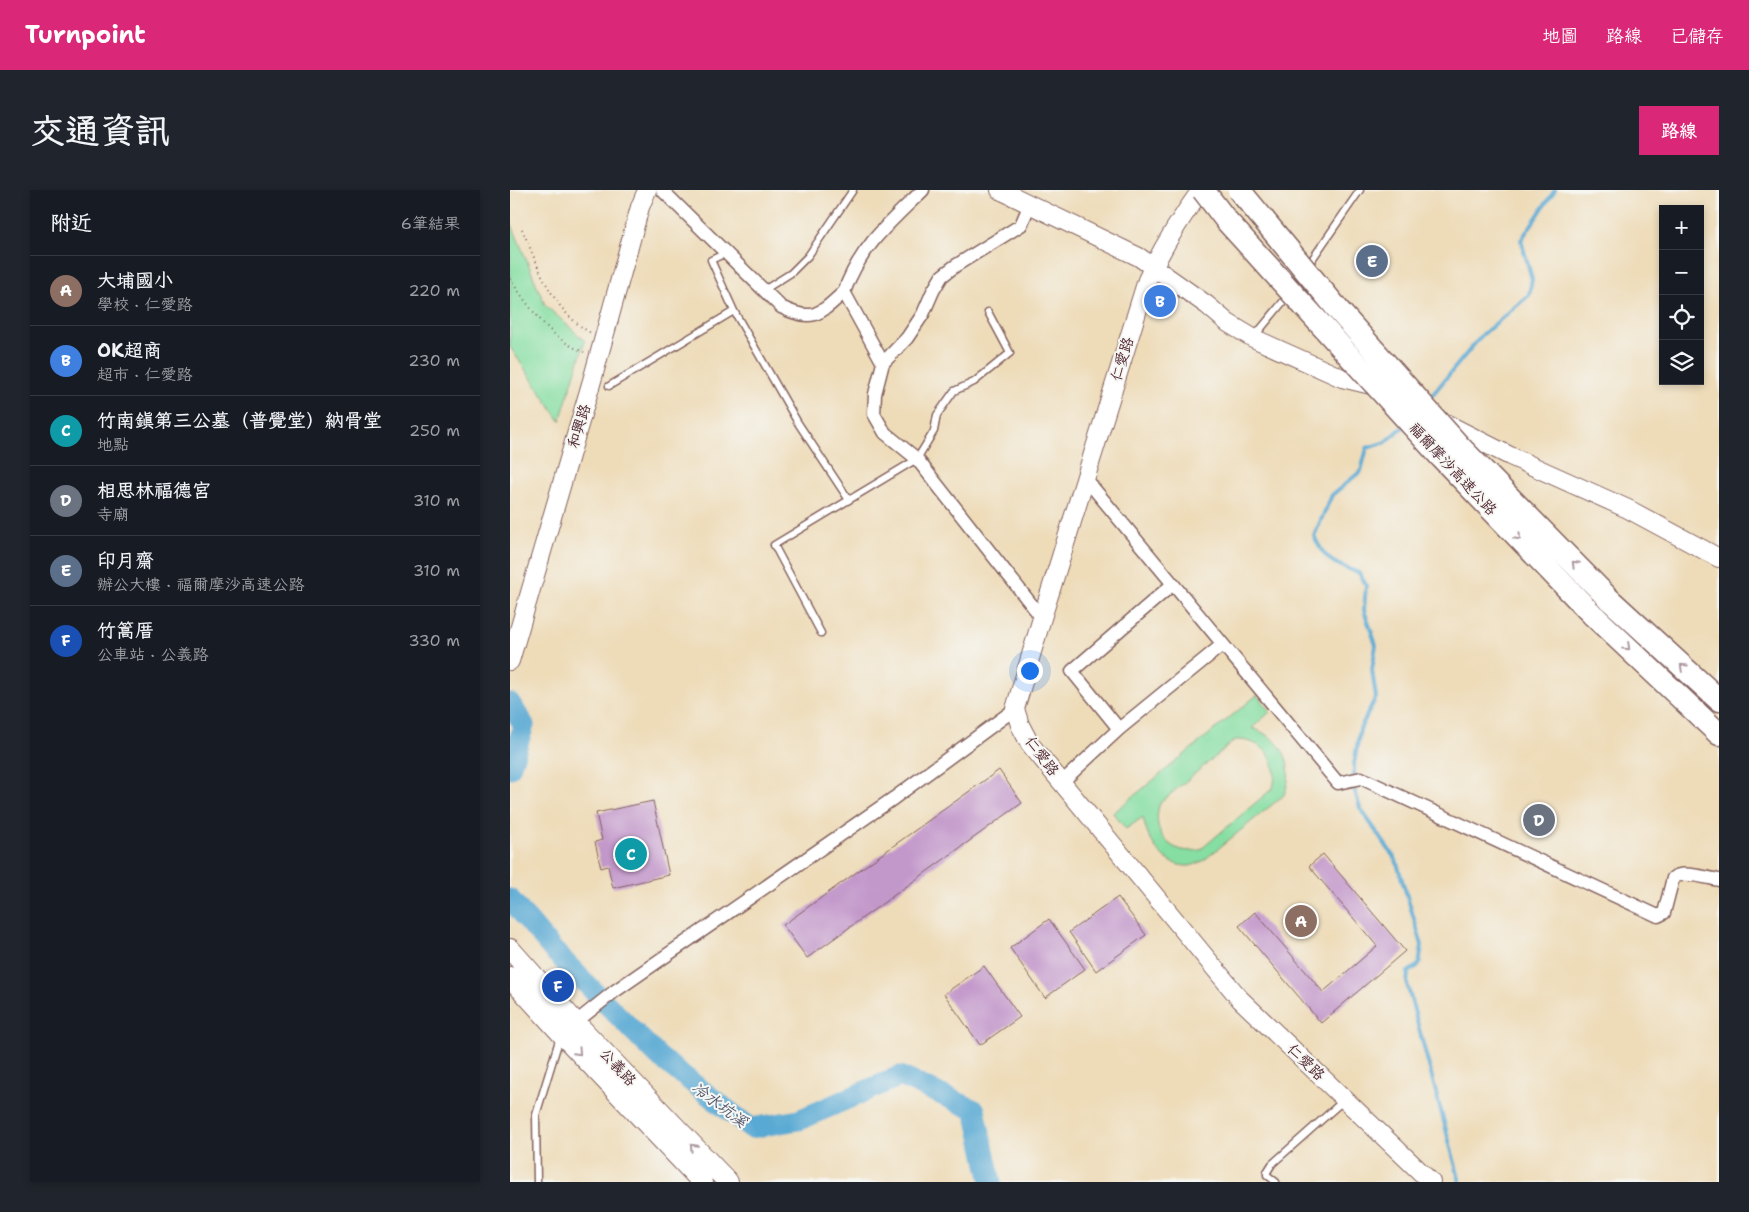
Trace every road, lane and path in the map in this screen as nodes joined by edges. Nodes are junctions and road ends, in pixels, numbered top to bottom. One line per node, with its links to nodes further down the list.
1 (647, 190): 26 (street, 和興路)
2 (662, 190): 12 (street)
3 (853, 190): 19 (lane)
4 (924, 190): 21 (street)
5 (1000, 190): 9 (street)
6 (1239, 190): 40 (highway, 福爾摩沙高速公路, one-way to 6, bridge)
7 (1360, 190): 14 (lane)
8 (1199, 194): 15 (street, 仁愛路); 43 (highway, 福爾摩沙高速公路, one-way to 43, bridge)
9 (1030, 204): 15 (street); 28 (street)
10 (1215, 218): 16 (lane)
11 (522, 229): 26 (path)
12 (726, 253): 19 (street); 23 (lane)
13 (1304, 256): 14 (lane)
14 (1310, 264): 17 (lane); 22 (lane)
15 (1152, 268): 25 (street); 32 (street, 仁愛路)
16 (1260, 269)
17 (1317, 271)
18 (510, 279): 27 (path)
19 (764, 290): 21 (street)
20 (1280, 290): 22 (lane)
21 (844, 292): 28 (street)
22 (1286, 298): 25 (lane); 29 (lane)
23 (734, 311): 30 (lane); 33 (lane)
24 (988, 312): 31 (lane)
25 (1253, 338): 29 (street)
26 (603, 339): 27 (street, 和興路)
27 (598, 358): 39 (street, 和興路)
28 (883, 363): 31 (street)
29 (1371, 385): 34 (street)
30 (609, 386)
31 (917, 459): 33 (lane); 36 (street)
32 (1085, 478): 35 (street); 36 (street, 仁愛路)
33 (849, 500): 37 (lane)
34 (1719, 558)
35 (1173, 584): 38 (street); 42 (street)
36 (1042, 618): 41 (street, 仁愛路)
37 (821, 633)
38 (1222, 645): 42 (street); 45 (street)
39 (510, 661)
40 (1719, 700)
41 (1015, 709): 44 (street, 仁愛路); 48 (street)
42 (1119, 729): 44 (street)
43 (1719, 734)
44 (1062, 782): 49 (street, 仁愛路)
45 (1719, 880)
46 (510, 950): 48 (main road, 公義路)
47 (510, 977): 48 (main road, 公義路)
48 (575, 1023): 50 (lane); 51 (main road, 公義路, one-way to 51); 52 (main road, 公義路, one-way to 48)
49 (1345, 1099): 53 (lane); 54 (street, 仁愛路)
50 (537, 1182)
51 (702, 1182)
52 (728, 1182)
53 (1276, 1182)
54 (1431, 1182)

